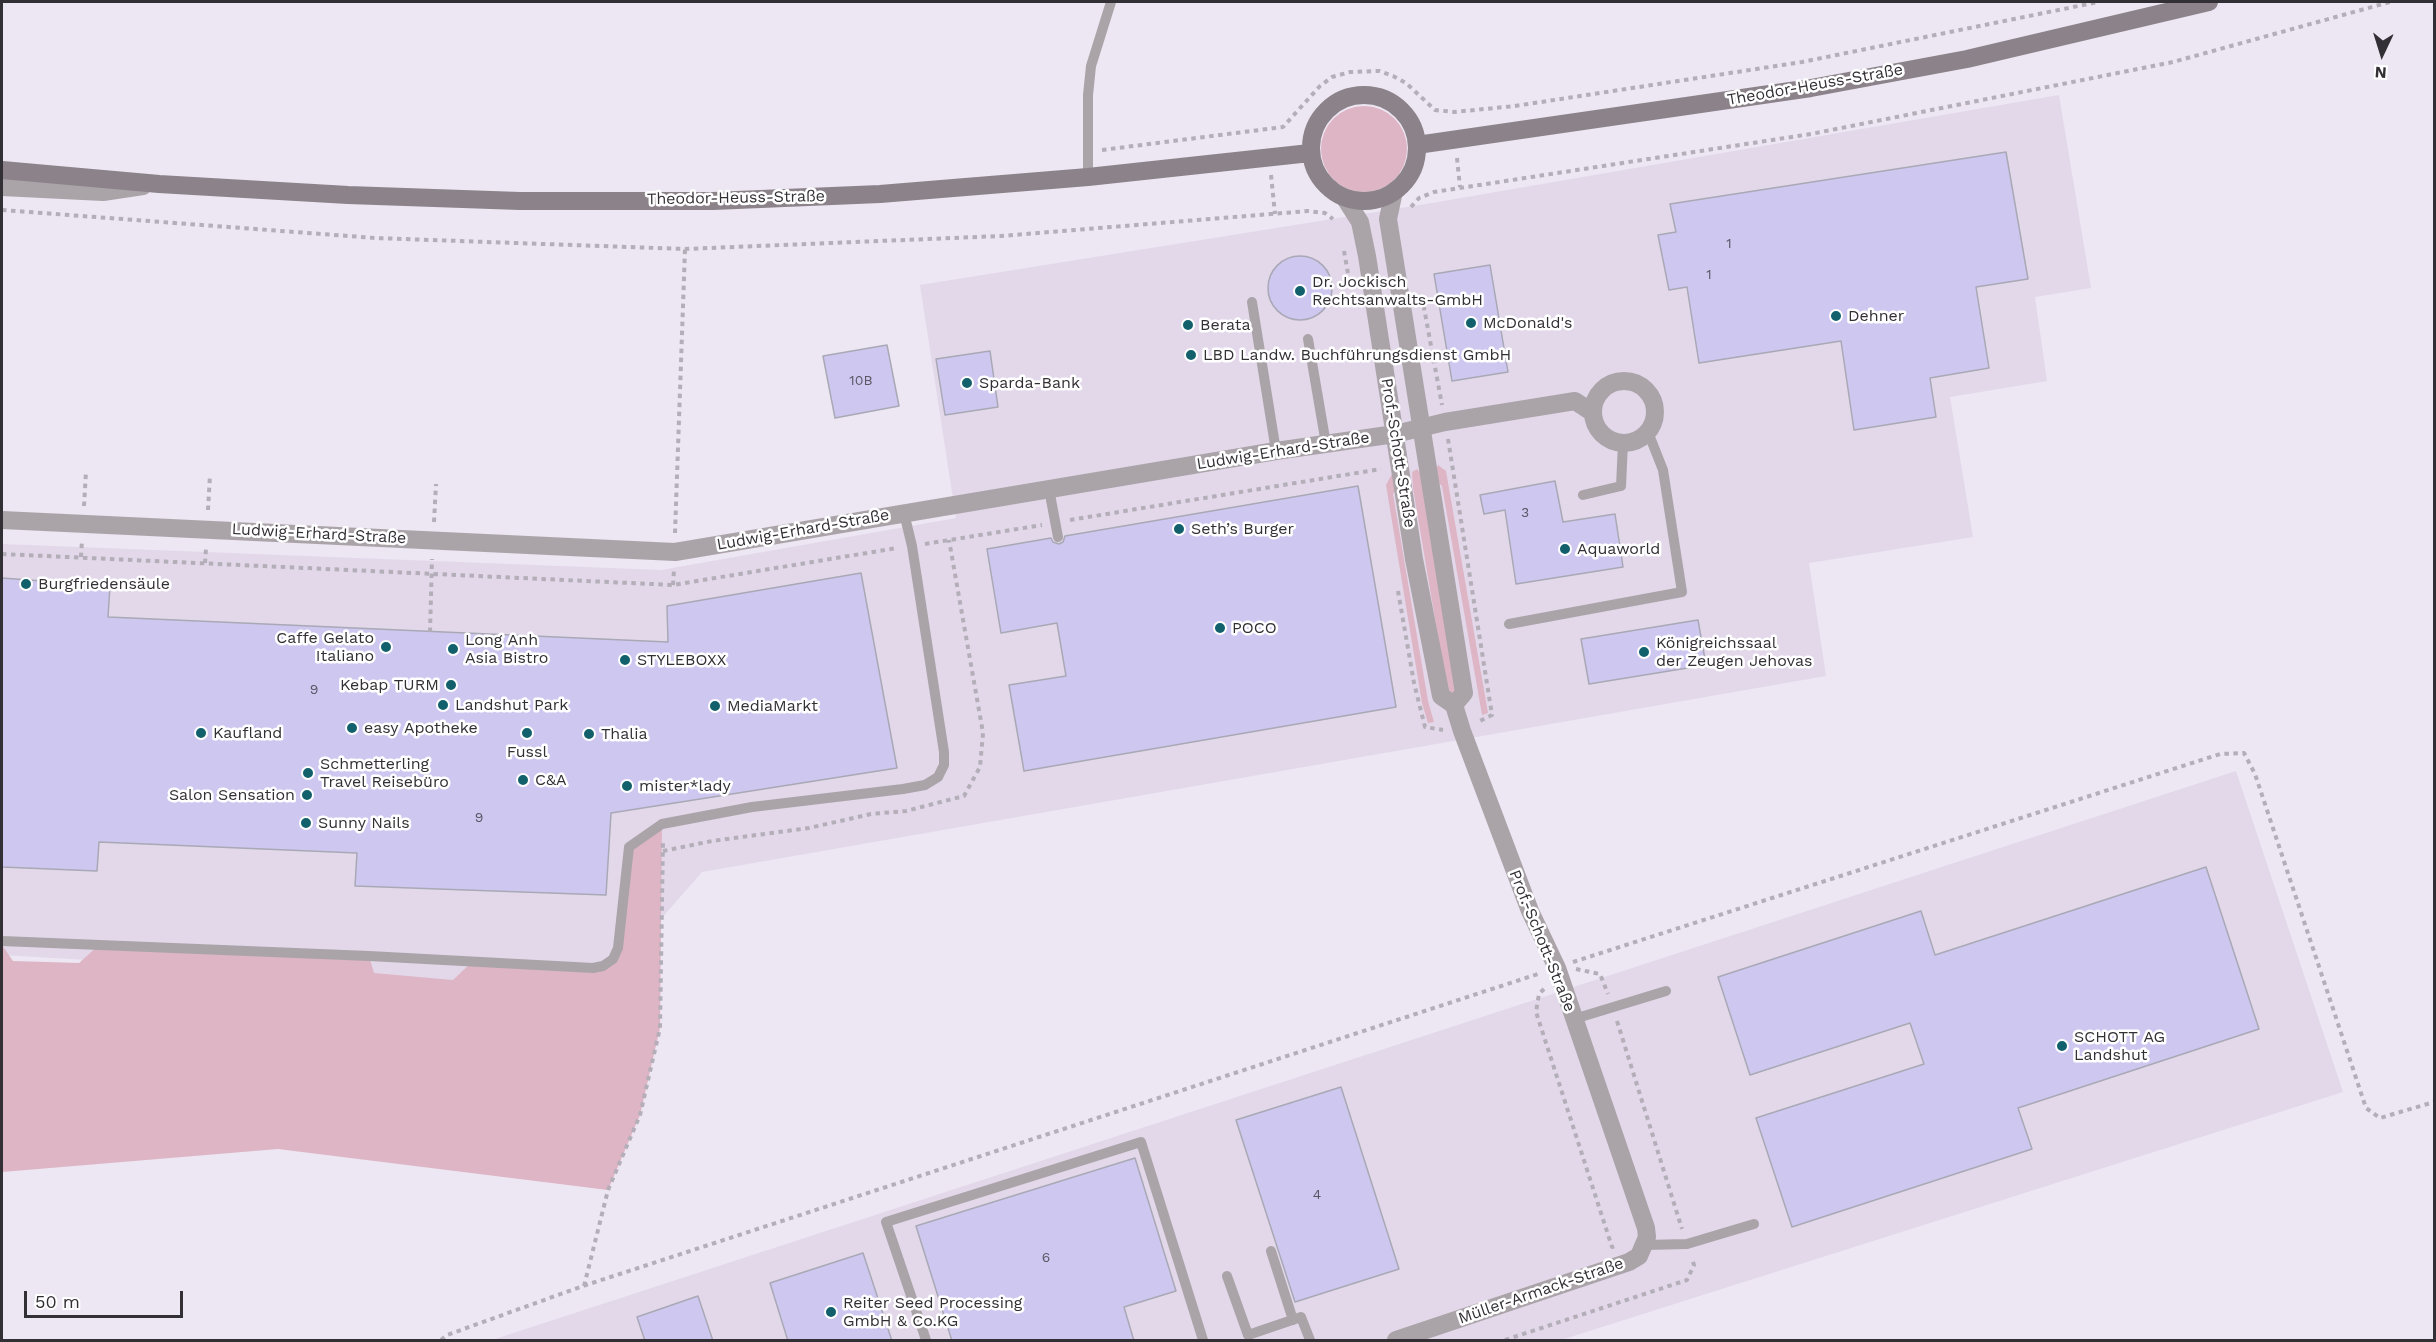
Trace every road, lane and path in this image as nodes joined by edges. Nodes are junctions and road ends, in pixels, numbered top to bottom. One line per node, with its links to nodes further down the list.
1 (1111, 2): 6 (lane)
2 (2098, 2): 6 (path)
3 (2209, 2): 5 (main road, Theodor-Heuss-Straße)
4 (2390, 2): 16 (path)
5 (1417, 145): 7 (main road); 12 (main road)
6 (1087, 152): 9 (lane)
7 (1310, 153): 9 (main road, Theodor-Heuss-Straße); 13 (main road)
8 (2, 170): 10 (main road, Theodor-Heuss-Straße)
9 (1088, 177): 10 (main road, Theodor-Heuss-Straße)
10 (159, 184): 11 (street, Theodor-Heuss-Straße)
11 (2, 187)
12 (1394, 191): 13 (main road); 16 (street, Prof.-Schott-Straße)
13 (1344, 197): 25 (street, Prof.-Schott-Straße)
14 (2, 210): 17 (path)
15 (1336, 221): 17 (path)
16 (1390, 226): 23 (street, Prof.-Schott-Straße)
17 (685, 249): 35 (path)
18 (1422, 293): 22 (path)
19 (1252, 302): 28 (lane)
20 (1308, 339): 27 (lane)
21 (1593, 413): 22 (street, Ludwig-Erhard-Straße); 24 (street); 26 (street)
22 (1445, 422): 23 (street, Ludwig-Erhard-Straße); 38 (path)
23 (1423, 426): 25 (street, Ludwig-Erhard-Straße); 37 (street, Prof.-Schott-Straße)
24 (1648, 432): 26 (street); 36 (lane)
25 (1395, 434): 27 (street, Ludwig-Erhard-Straße); 37 (street, Prof.-Schott-Straße)
26 (1623, 443): 30 (lane)
27 (1326, 444): 28 (street, Ludwig-Erhard-Straße)
28 (1276, 451): 29 (street, Ludwig-Erhard-Straße)
29 (1049, 489): 31 (street, Ludwig-Erhard-Straße); 33 (lane)
30 (1583, 495)
31 (904, 513): 35 (street, Ludwig-Erhard-Straße); 39 (lane)
32 (2, 520): 35 (street, Ludwig-Erhard-Straße)
33 (1058, 537)
34 (949, 540): 40 (path)
35 (675, 552)
36 (1509, 624)
37 (1454, 705): 38 (street, Prof.-Schott-Straße)
38 (1462, 732): 42 (street, Prof.-Schott-Straße)
39 (662, 824): 40 (path); 41 (lane)
40 (663, 851): 52 (path)
41 (2, 940)
42 (1557, 968): 44 (path); 45 (street, Prof.-Schott-Straße); 46 (path); 49 (path); 52 (path)
43 (1666, 991): 44 (lane)
44 (1612, 1007): 45 (lane); 48 (path)
45 (1574, 1018): 49 (street, Prof.-Schott-Straße)
46 (2434, 1102)
47 (1754, 1224): 48 (lane)
48 (1687, 1244): 49 (lane); 59 (path)
49 (1645, 1245): 58 (street, Müller-Armack-Straße)
50 (1271, 1251): 53 (lane)
51 (1227, 1276): 53 (lane)
52 (583, 1286): 54 (path)
53 (1293, 1320): 57 (lane)
54 (441, 1341)
55 (926, 1341): 56 (lane)
56 (1203, 1341)
57 (1310, 1341)
58 (1396, 1341)
59 (1505, 1341)

